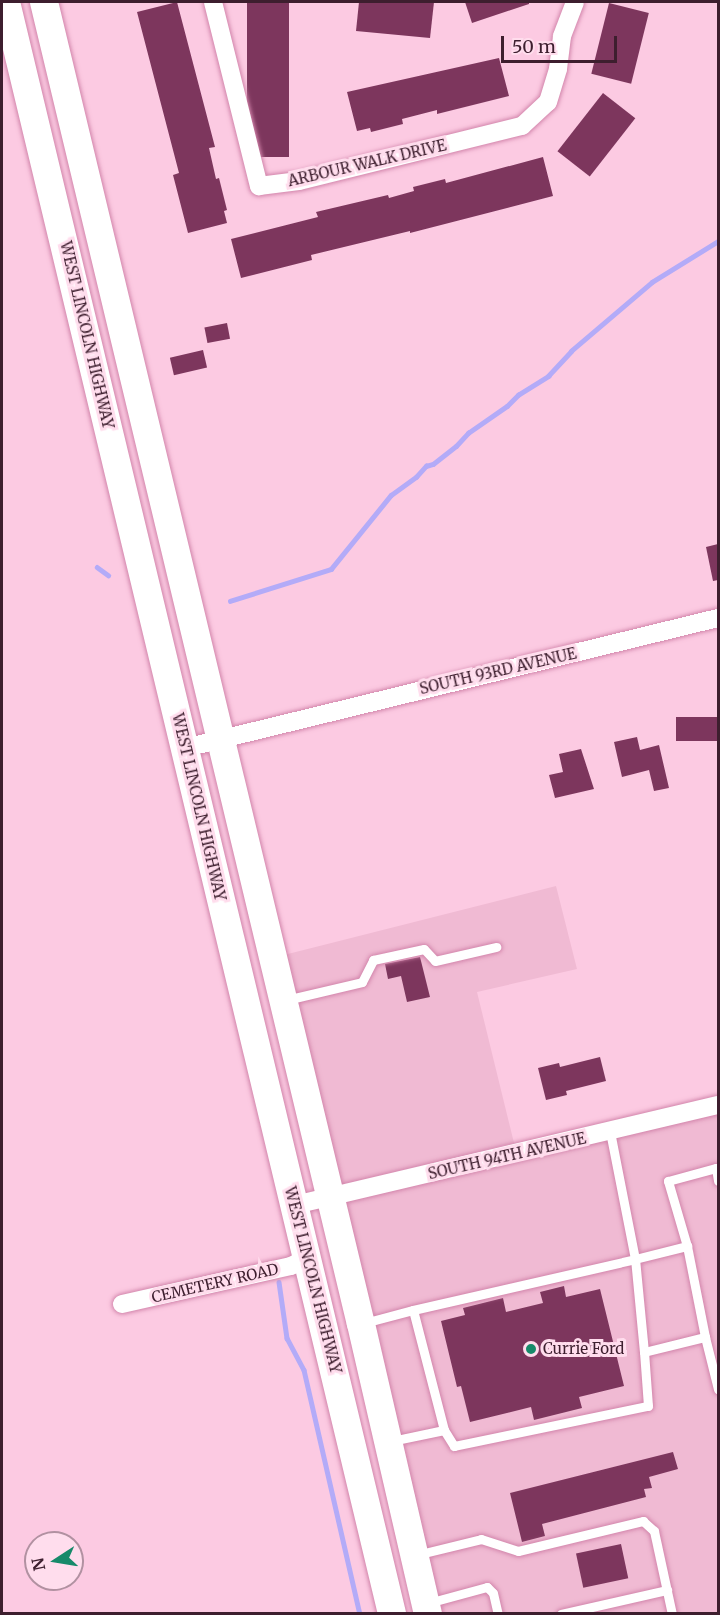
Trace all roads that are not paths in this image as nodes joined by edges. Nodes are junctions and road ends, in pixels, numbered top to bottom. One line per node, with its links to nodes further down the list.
1 (6, 2): 7 (main road, WEST LINCOLN HIGHWAY)
2 (44, 2): 6 (main road)
3 (213, 2): 4 (street, ARBOUR WALK DRIVE)
4 (575, 2)
5 (718, 618): 6 (street, SOUTH 93RD AVENUE)
6 (221, 739): 7 (street, SOUTH 93RD AVENUE); 9 (main road)
7 (185, 748): 14 (main road, WEST LINCOLN HIGHWAY)
8 (496, 947): 9 (lane)
9 (284, 1001): 13 (main road)
10 (718, 1105): 11 (street, SOUTH 94TH AVENUE)
11 (610, 1132): 13 (street, SOUTH 94TH AVENUE); 17 (lane)
12 (718, 1181): 15 (lane)
13 (330, 1197): 14 (street, SOUTH 94TH AVENUE); 20 (main road)
14 (295, 1205): 16 (main road, WEST LINCOLN HIGHWAY)
15 (687, 1246): 17 (lane); 21 (lane)
16 (307, 1258): 18 (street, CEMETERY ROAD); 29 (main road, WEST LINCOLN HIGHWAY)
17 (635, 1259): 19 (lane); 22 (lane)
18 (122, 1305)
19 (413, 1310): 20 (lane); 24 (lane)
20 (361, 1324): 25 (main road)
21 (705, 1337): 22 (lane); 23 (lane)
22 (644, 1352): 24 (lane)
23 (718, 1389)
24 (444, 1430): 25 (lane)
25 (387, 1442): 26 (main road)
26 (413, 1556): 27 (lane); 28 (main road)
27 (667, 1590): 31 (lane); 32 (lane)
28 (426, 1608): 30 (lane)
29 (392, 1614)
30 (498, 1614)
31 (561, 1614)
32 (672, 1614)

